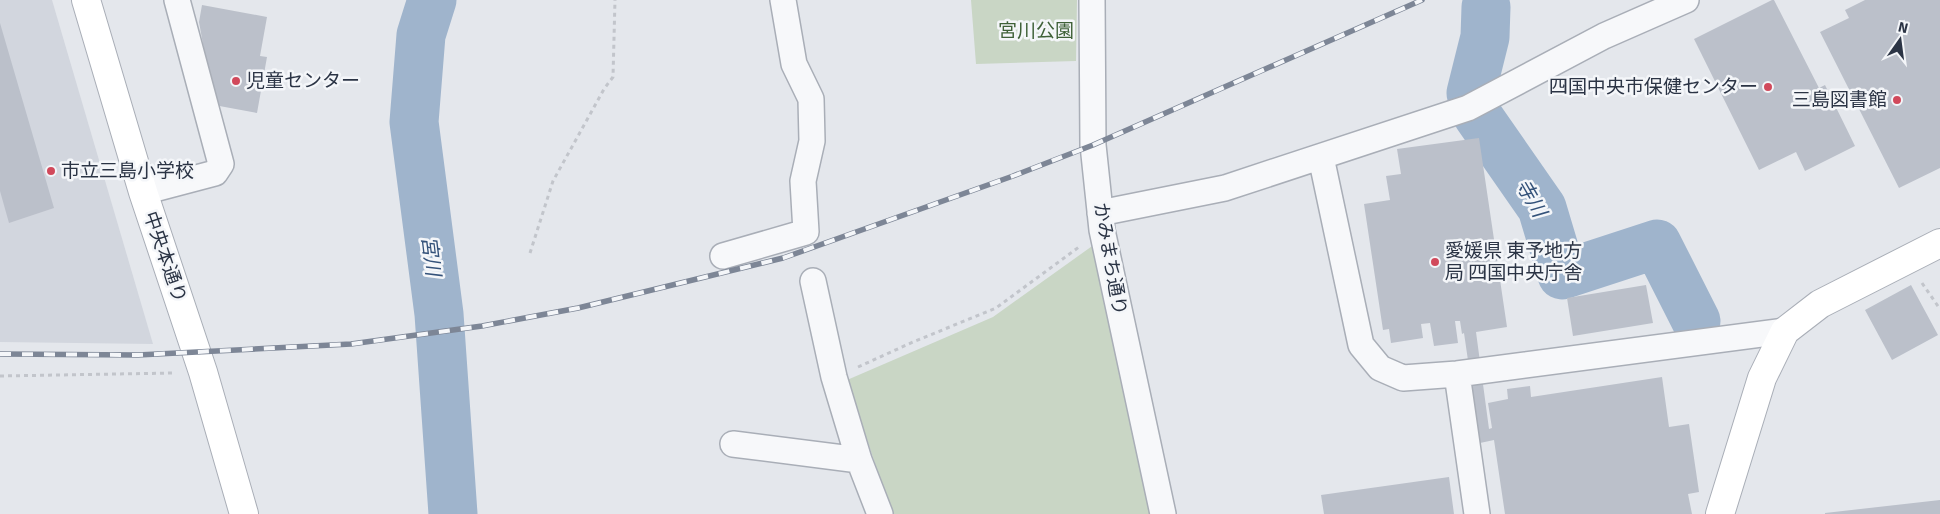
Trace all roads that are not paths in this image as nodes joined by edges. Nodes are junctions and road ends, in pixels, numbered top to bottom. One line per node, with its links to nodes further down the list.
1 (86, 0): 7 (street, 中央本通り)
2 (177, 0): 7 (street)
3 (783, 0): 10 (street)
4 (1092, 0): 8 (street, かみまち通り)
5 (1686, 0): 6 (street)
6 (1322, 157): 8 (street); 13 (street)
7 (143, 192): 16 (street, 中央本通り)
8 (1101, 221): 18 (street, かみまち通り)
9 (1940, 243): 12 (street)
10 (723, 256)
11 (813, 281): 15 (street)
12 (1785, 331): 13 (street); 20 (street)
13 (1457, 374): 19 (street)
14 (733, 444): 15 (street)
15 (859, 460): 17 (street)
16 (244, 514)
17 (880, 514)
18 (1163, 514)
19 (1476, 514)
20 (1720, 514)

